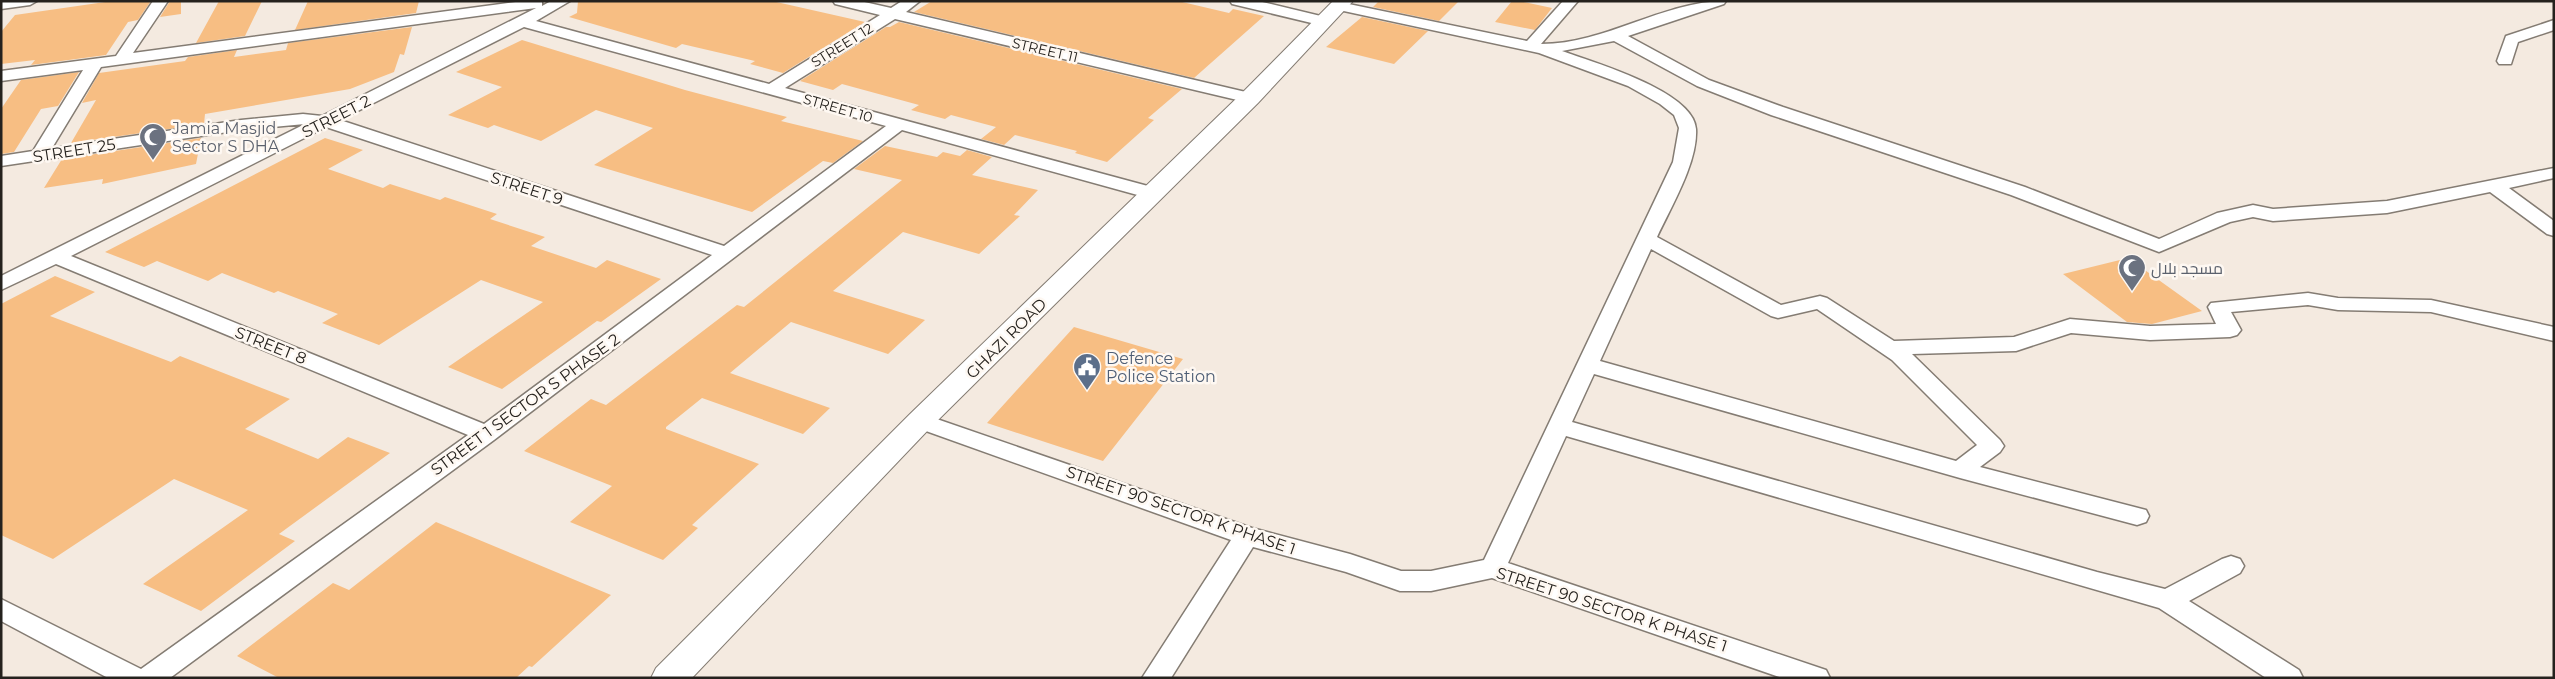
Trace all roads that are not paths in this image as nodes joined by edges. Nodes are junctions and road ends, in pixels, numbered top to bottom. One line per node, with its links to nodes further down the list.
1 (30, 1): 9 (street)
2 (161, 1): 16 (street)
3 (840, 1): 11 (street, STREET 11)
4 (913, 1): 11 (street, STREET 12)
5 (1237, 1): 10 (street)
6 (1571, 1): 15 (street)
7 (1719, 1): 14 (street)
8 (546, 4): 12 (street, STREET 2); 16 (street)
9 (1, 5)
10 (1336, 9): 15 (street); 21 (main road, GHAZI ROAD)
11 (893, 14): 20 (street, STREET 12); 21 (street, STREET 11)
12 (523, 22): 20 (street, STREET 10); 22 (street, STREET 2)
13 (2554, 25): 17 (street)
14 (1616, 36): 15 (street); 27 (street)
15 (1537, 48): 30 (street)
16 (121, 60): 18 (street)
17 (2505, 61)
18 (95, 64): 19 (street); 24 (street)
19 (1, 76)
20 (772, 89): 23 (street, STREET 10)
21 (1250, 98): 28 (main road, GHAZI ROAD)
22 (325, 122): 24 (street, STREET 25); 31 (street, STREET 9); 32 (street, STREET 2)
23 (898, 126): 28 (street, STREET 10); 31 (street, STREET 1 SECTOR S PHASE 2)
24 (39, 155): 25 (street, STREET 25)
25 (1, 161)
26 (2554, 173): 27 (street)
27 (2493, 185): 29 (street)
28 (1152, 193): 37 (main road, GHAZI ROAD)
29 (2554, 230)
30 (1646, 239): 35 (street); 36 (street)
31 (728, 254): 39 (street, STREET 1 SECTOR S PHASE 2)
32 (56, 257): 33 (street, STREET 2); 39 (street, STREET 8)
33 (1, 284)
34 (2554, 334): 35 (street)
35 (1889, 348): 40 (street)
36 (1588, 365): 38 (street); 40 (street)
37 (920, 421): 42 (street, STREET 90 SECTOR K PHASE 1); 49 (main road, GHAZI ROAD)
38 (1559, 426): 44 (street); 45 (street)
39 (486, 434): 48 (street, STREET 1 SECTOR S PHASE 2)
40 (1960, 470): 41 (street)
41 (2137, 516)
42 (1247, 536): 44 (street, STREET 90 SECTOR K PHASE 1); 50 (street)
43 (2231, 566): 45 (street)
44 (1493, 568): 51 (street, STREET 90 SECTOR K PHASE 1)
45 (2167, 600): 52 (street)
46 (1, 609): 47 (street)
47 (133, 678)
48 (148, 678)
49 (669, 678)
50 (1156, 678)
51 (1816, 678)
52 (2289, 678)

